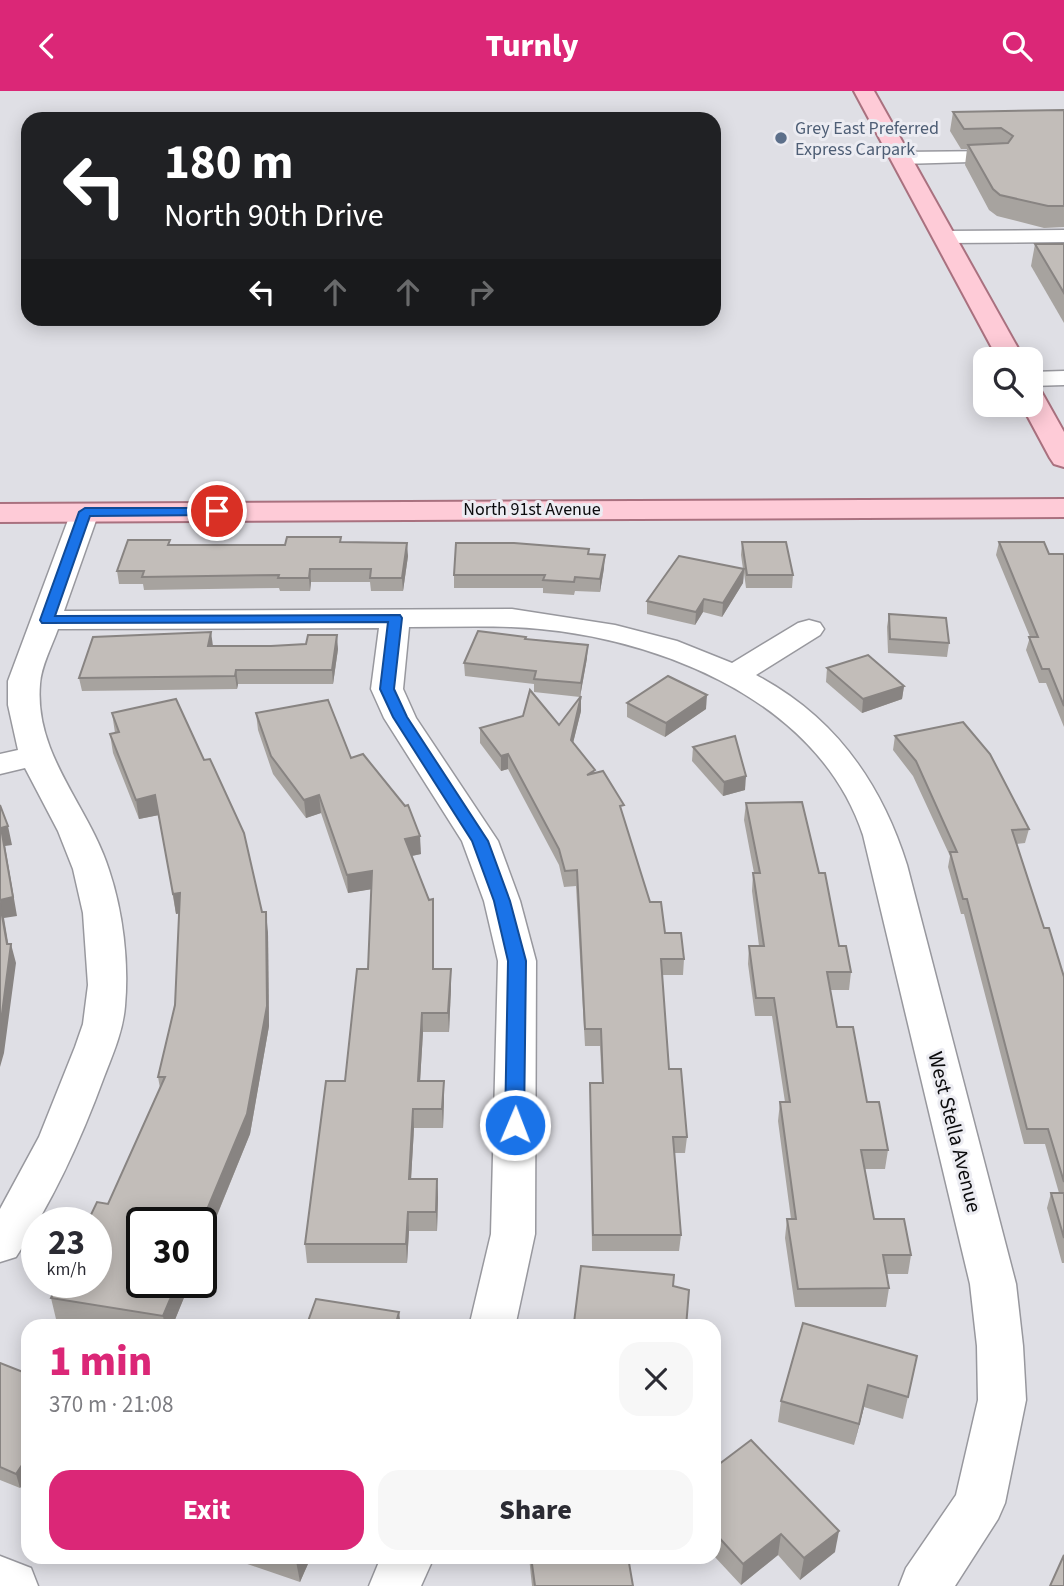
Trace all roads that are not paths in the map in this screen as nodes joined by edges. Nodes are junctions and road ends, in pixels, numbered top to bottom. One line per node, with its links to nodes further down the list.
1 (864, 91): 3 (main road)
2 (998, 157): 3 (street)
3 (901, 158): 5 (main road)
4 (1064, 236): 5 (street)
5 (950, 245): 6 (street); 7 (main road)
6 (1064, 252)
7 (1005, 347)
8 (1064, 378): 9 (street)
9 (1043, 379)
10 (1042, 417): 11 (main road)
11 (1064, 458)
12 (1064, 508): 13 (main road, North 91st Avenue)
13 (85, 512): 14 (main road, North 91st Avenue); 16 (street)
14 (0, 513)
15 (395, 618): 16 (street, West Stella Avenue); 18 (street, West Stella Avenue); 21 (street)
16 (46, 620): 19 (street)
17 (809, 629): 18 (street)
18 (734, 675): 26 (street, West Stella Avenue)
19 (17, 760): 20 (street)
20 (0, 1244)
21 (494, 1319)
22 (405, 1564): 25 (street)
23 (0, 1581): 24 (street)
24 (12, 1586)
25 (395, 1586)
26 (925, 1586)

